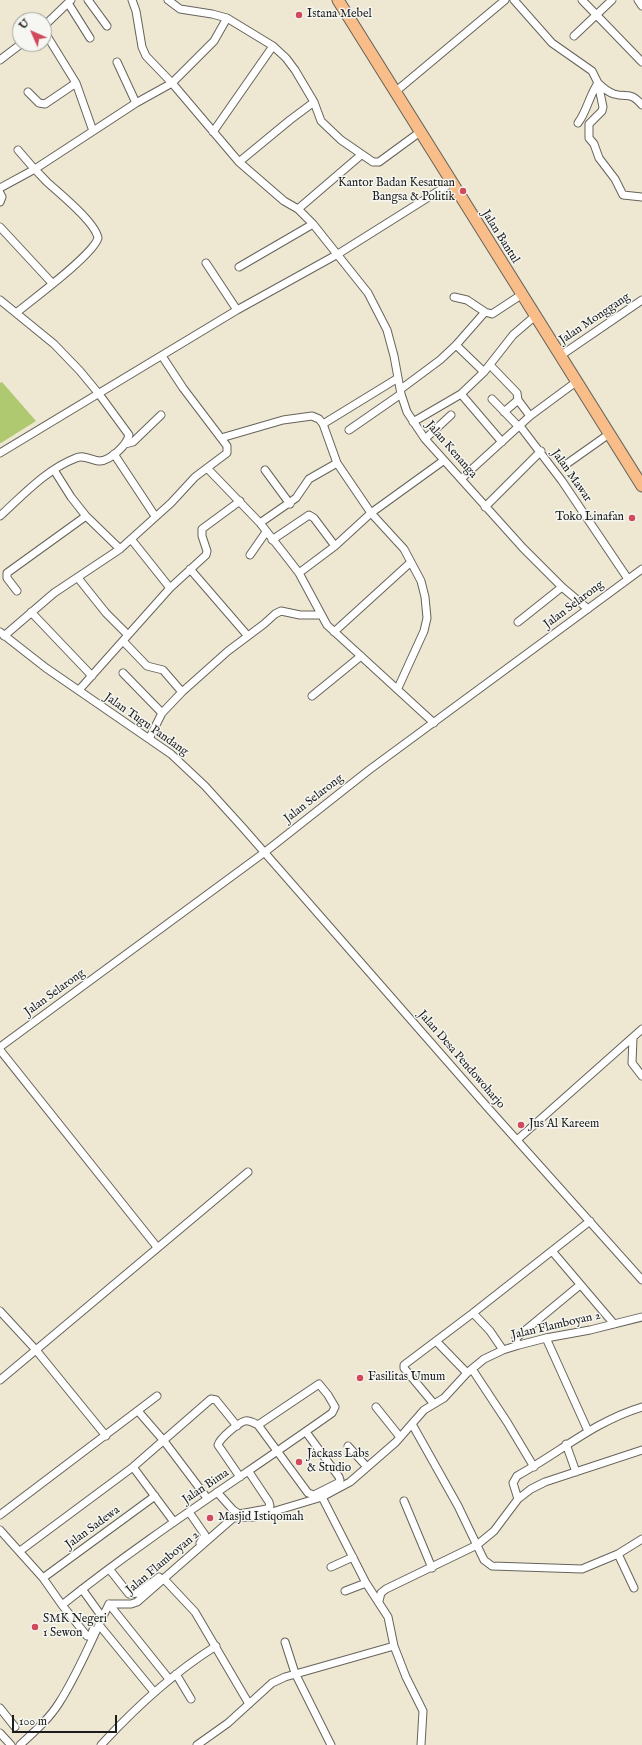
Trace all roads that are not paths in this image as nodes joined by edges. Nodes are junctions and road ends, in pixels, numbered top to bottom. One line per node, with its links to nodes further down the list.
1 (88, 0): 15 (street)
2 (132, 0): 25 (street, Jalan Kenanga)
3 (168, 0): 13 (street)
4 (338, 0): 28 (main road, Jalan Bantul)
5 (505, 0): 28 (street)
6 (582, 0): 12 (street)
7 (612, 0): 12 (street)
8 (638, 0): 11 (street)
9 (516, 1): 26 (street)
10 (70, 2): 14 (street); 17 (street)
11 (642, 6)
12 (596, 15): 16 (street); 23 (street)
13 (227, 18): 19 (street); 25 (street)
14 (52, 19)
15 (107, 26)
16 (574, 36)
17 (90, 38)
18 (52, 44): 24 (street)
19 (273, 46): 29 (street); 34 (street)
20 (12, 50): 21 (street)
21 (1, 57)
22 (117, 62): 30 (street)
23 (642, 62)
24 (76, 83): 27 (street); 33 (street)
25 (172, 83): 30 (street); 34 (street, Jalan Kenanga)
26 (598, 83): 31 (street); 32 (street); 43 (street)
27 (28, 92)
28 (395, 92): 35 (main road, Jalan Bantul)
29 (314, 102): 37 (street); 38 (street)
30 (136, 103): 33 (street)
31 (642, 105)
32 (578, 123)
33 (93, 130): 39 (street)
34 (214, 132): 38 (street, Jalan Kenanga)
35 (420, 132): 37 (street); 40 (main road, Jalan Bantul)
36 (18, 150): 39 (street)
37 (362, 155): 45 (street)
38 (239, 162): 45 (street, Jalan Kenanga)
39 (35, 169): 41 (street); 52 (street)
40 (448, 184): 49 (street); 53 (main road, Jalan Bantul)
41 (0, 188)
42 (0, 193): 44 (street)
43 (642, 197)
44 (0, 202)
45 (298, 209): 47 (street, Jalan Kenanga)
46 (0, 224): 48 (street)
47 (313, 224): 49 (street, Jalan Kenanga); 51 (street)
48 (0, 228): 52 (street)
49 (338, 254): 57 (street); 66 (street, Jalan Kenanga)
50 (206, 263): 57 (street)
51 (239, 267)
52 (52, 283): 59 (street)
53 (521, 294): 58 (street); 60 (main road, Jalan Bantul)
54 (454, 297): 58 (street)
55 (0, 300): 59 (street)
56 (642, 300): 63 (street, Jalan Monggang)
57 (237, 310): 62 (street)
58 (484, 312): 61 (street)
59 (16, 313): 69 (street)
60 (535, 316): 63 (main road, Jalan Bantul); 64 (street)
61 (456, 345): 65 (street); 68 (street)
62 (162, 356): 69 (street); 82 (street)
63 (560, 356): 67 (main road, Jalan Bantul)
64 (490, 365): 65 (street); 72 (street)
65 (484, 372): 70 (street)
66 (398, 378): 68 (street, Jalan Kenanga); 78 (street)
67 (576, 382): 76 (street); 81 (main road, Jalan Bantul)
68 (401, 392): 77 (street, Jalan Kenanga); 80 (street)
69 (99, 394): 85 (street); 86 (street)
70 (460, 394): 77 (street); 84 (street)
71 (492, 399): 73 (street, Jalan Mawar)
72 (518, 400): 73 (street); 76 (street)
73 (504, 412): 79 (street, Jalan Mawar)
74 (160, 415): 85 (street)
75 (451, 415): 83 (street)
76 (530, 416): 79 (street)
77 (413, 422): 83 (street, Jalan Kenanga)
78 (323, 424): 82 (street); 90 (street)
79 (520, 427): 84 (street); 87 (street, Jalan Mawar)
80 (348, 430)
81 (609, 434): 91 (street); 96 (main road, Jalan Bantul)
82 (221, 438): 92 (street)
83 (425, 439): 89 (street, Jalan Kenanga)
84 (502, 442): 95 (street)
85 (125, 444): 88 (street)
86 (0, 452)
87 (541, 452): 99 (street); 116 (street, Jalan Mawar)
88 (114, 454): 93 (street); 103 (street)
89 (443, 461): 95 (street, Jalan Kenanga); 100 (street)
90 (338, 463): 98 (street); 100 (street)
91 (568, 463)
92 (207, 468): 97 (street); 103 (street)
93 (54, 470): 101 (street); 102 (street)
94 (265, 470): 98 (street)
95 (461, 479): 99 (street, Jalan Kenanga)
96 (641, 483)
97 (240, 501): 104 (street); 113 (street)
98 (290, 504): 104 (street)
99 (485, 507): 117 (street, Jalan Kenanga)
100 (371, 513): 108 (street); 111 (street)
101 (0, 516)
102 (86, 516): 109 (street); 119 (street)
103 (155, 516): 106 (street)
104 (260, 523): 105 (street)
105 (266, 532): 107 (street); 110 (street)
106 (131, 539): 109 (street); 118 (street)
107 (272, 540): 108 (street); 114 (street)
108 (335, 546): 114 (street)
109 (120, 549): 115 (street)
110 (250, 555)
111 (411, 562): 124 (street); 131 (street)
112 (642, 569): 116 (street, Jalan Selarong)
113 (190, 570): 118 (street); 126 (street)
114 (299, 573): 122 (street)
115 (78, 578): 121 (street); 127 (street)
116 (628, 579): 120 (street, Jalan Selarong)
117 (562, 587): 120 (street, Jalan Kenanga); 123 (street)
118 (170, 588): 127 (street)
119 (17, 591)
120 (588, 609): 136 (street, Jalan Selarong)
121 (31, 612): 125 (street); 130 (street)
122 (321, 616): 124 (street); 126 (street)
123 (518, 622)
124 (334, 632): 128 (street)
125 (2, 634): 132 (street, Jalan Tugu Pandang)
126 (247, 635): 133 (street)
127 (126, 638): 130 (street); 133 (street)
128 (361, 656): 131 (street); 134 (street)
129 (123, 674): 135 (street)
130 (92, 676): 132 (street)
131 (398, 688): 136 (street)
132 (79, 690): 137 (street, Jalan Tugu Pandang)
133 (182, 692): 135 (street)
134 (312, 696)
135 (162, 713): 137 (street)
136 (434, 723): 138 (street, Jalan Selarong)
137 (148, 739): 138 (street, Jalan Tugu Pandang)
138 (265, 852): 141 (street, Jalan Selarong); 144 (street, Jalan Desa Pendowoharjo)
139 (642, 1029): 140 (street)
140 (633, 1038): 143 (street); 144 (street)
141 (0, 1047)
142 (0, 1050): 147 (street)
143 (642, 1076)
144 (518, 1140): 146 (street, Jalan Desa Pendowoharjo)
145 (248, 1172): 147 (street)
146 (590, 1221): 148 (street); 149 (street, Jalan Desa Pendowoharjo)
147 (157, 1247): 158 (street)
148 (552, 1250): 150 (street); 152 (street)
149 (641, 1276)
150 (580, 1285): 154 (street); 157 (street)
151 (0, 1311): 158 (street)
152 (473, 1313): 156 (street); 159 (street)
153 (642, 1317): 154 (street, Jalan Flamboyan 2)
154 (614, 1324): 155 (street, Jalan Flamboyan 2)
155 (546, 1338): 157 (street, Jalan Flamboyan 2); 170 (street)
156 (436, 1341): 160 (street); 163 (street)
157 (519, 1345): 159 (street, Jalan Flamboyan 2)
158 (36, 1350): 161 (street); 172 (street)
159 (503, 1350): 160 (street, Jalan Flamboyan 2)
160 (469, 1371): 163 (street, Jalan Flamboyan 2); 180 (street)
161 (0, 1380)
162 (157, 1396): 166 (street)
163 (434, 1404): 168 (street, Jalan Flamboyan 2)
164 (376, 1407): 173 (street)
165 (642, 1407): 170 (street)
166 (138, 1411): 172 (street); 174 (street)
167 (258, 1424): 169 (street); 171 (street, Jalan Bima); 178 (street)
168 (412, 1424): 173 (street, Jalan Flamboyan 2); 196 (street)
169 (237, 1426): 174 (street); 184 (street)
170 (588, 1431): 175 (street)
171 (306, 1432): 178 (street, Jalan Bima); 178 (street)
172 (106, 1436): 192 (street)
173 (400, 1437): 181 (street, Jalan Flamboyan 2)
174 (164, 1441): 179 (street); 188 (street)
175 (566, 1444): 180 (street); 183 (street)
176 (348, 1446): 181 (street)
177 (642, 1450): 183 (street)
178 (276, 1452): 182 (street, Jalan Bima)
179 (133, 1467): 186 (street); 197 (street)
180 (534, 1467): 189 (street)
181 (367, 1468): 187 (street, Jalan Flamboyan 2)
182 (249, 1472): 184 (street, Jalan Bima); 185 (street)
183 (576, 1472): 189 (street)
184 (240, 1477): 185 (street, Jalan Bima)
185 (217, 1492): 188 (street, Jalan Bima)
186 (155, 1496): 193 (street); 203 (street, Jalan Sadewa)
187 (322, 1497): 199 (street); 204 (street, Jalan Flamboyan 2)
188 (207, 1498): 191 (street, Jalan Bima)
189 (518, 1500): 196 (street)
190 (404, 1501): 201 (street)
191 (189, 1512): 193 (street, Jalan Bima); 202 (street)
192 (0, 1515)
193 (174, 1522): 202 (street, Jalan Bima)
194 (0, 1530): 197 (street)
195 (642, 1538): 198 (street)
196 (477, 1545): 198 (street); 201 (street)
197 (20, 1551): 203 (street)
198 (618, 1554): 206 (street)
199 (353, 1556): 200 (street); 205 (street)
200 (331, 1567)
201 (432, 1568): 209 (street)
202 (110, 1570): 207 (street, Jalan Bima)
203 (43, 1578): 210 (street)
204 (164, 1579): 211 (street, Jalan Flamboyan 2); 214 (street)
205 (366, 1583): 208 (street); 209 (street)
206 (634, 1588)
207 (82, 1589): 210 (street, Jalan Bima); 210 (street)
208 (345, 1591)
209 (379, 1600): 215 (street)
210 (61, 1604)
211 (109, 1604): 212 (street); 218 (street)
212 (100, 1626): 219 (street); 227 (street)
213 (285, 1642): 216 (street)
214 (216, 1646): 217 (street); 221 (street)
215 (394, 1646): 216 (street); 231 (street)
216 (295, 1673): 221 (street); 230 (street)
217 (176, 1674): 218 (street); 220 (street)
218 (169, 1680): 219 (street)
219 (154, 1692): 228 (street)
220 (191, 1699)
221 (249, 1704): 229 (street)
222 (0, 1708): 223 (street)
223 (15, 1727)
224 (0, 1733): 225 (street)
225 (3, 1741): 226 (street)
226 (11, 1745)
227 (20, 1745)
228 (101, 1745)
229 (198, 1745)
230 (331, 1745)
231 (420, 1745)

